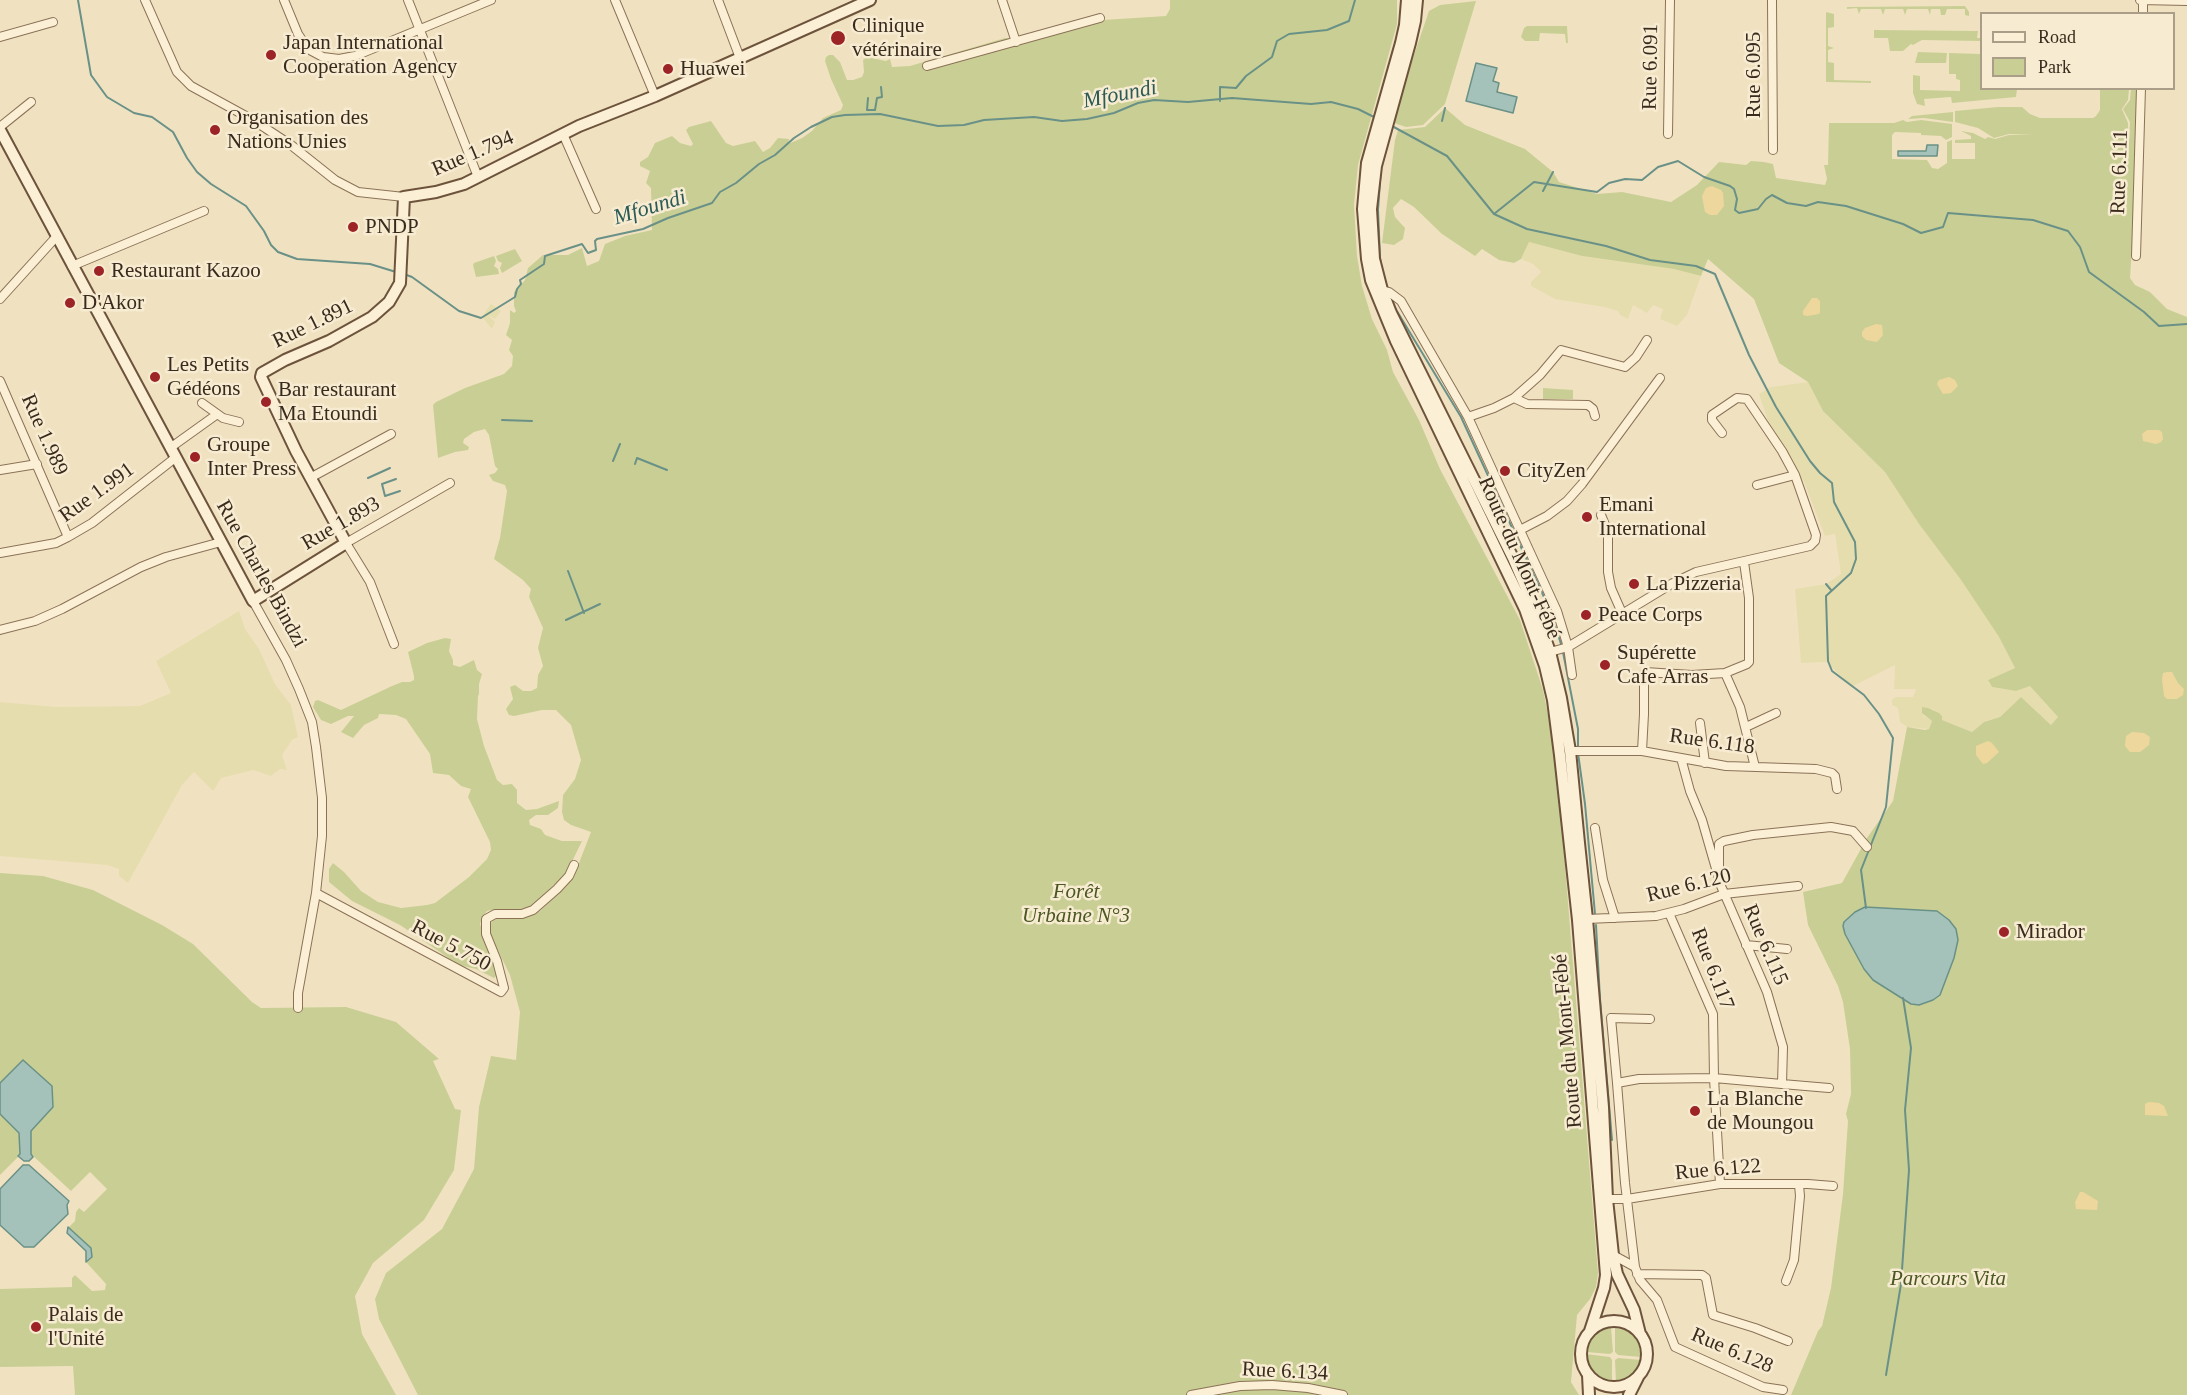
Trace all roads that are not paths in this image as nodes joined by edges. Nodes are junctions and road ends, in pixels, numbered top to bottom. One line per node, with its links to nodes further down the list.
1 (145, 0): 30 (street, Rue 1.794)
2 (284, 0): 17 (street)
3 (408, 0): 17 (street)
4 (491, 0): 17 (street)
5 (615, 0): 23 (street)
6 (718, 0): 20 (street)
7 (870, 0): 20 (street, Rue 1.794)
8 (1002, 0): 19 (street)
9 (1407, 0): 106 (street, Route du Mont-Fébé)
10 (1417, 0): 36 (street, Route du Mont-Fébé)
11 (1670, 0): 27 (street, Rue 6.091)
12 (1772, 0): 28 (street, Rue 6.095)
13 (2142, 0): 14 (street)
14 (2187, 0)
15 (1100, 18): 19 (street)
16 (53, 22): 18 (street)
17 (420, 29): 29 (street)
18 (0, 37)
19 (1016, 42): 21 (street)
20 (740, 58): 23 (street, Rue 1.794)
21 (927, 66)
22 (2141, 90): 34 (street, Rue 6.111)
23 (655, 96): 26 (street, Rue 1.794)
24 (31, 102): 25 (street)
25 (0, 129): 33 (street, Rue Charles Bindzi)
26 (563, 134): 29 (street, Rue 1.794); 31 (street)
27 (1668, 134)
28 (1773, 150)
29 (478, 177): 30 (street, Rue 1.794)
30 (404, 197): 53 (street, Rue 1.891)
31 (596, 209)
32 (204, 211): 35 (street)
33 (57, 236): 35 (street, Rue Charles Bindzi); 37 (street)
34 (2136, 256)
35 (72, 266): 49 (street, Rue Charles Bindzi)
36 (1382, 290): 45 (street); 68 (street, Route du Mont-Fébé)
37 (0, 299)
38 (1647, 340): 41 (street)
39 (1660, 378): 57 (street)
40 (0, 381): 50 (street, Rue 1.989)
41 (1514, 398): 44 (street); 45 (street)
42 (202, 403): 43 (street)
43 (216, 415): 46 (street); 49 (street, Rue 1.991)
44 (1595, 416)
45 (1468, 417): 57 (street)
46 (239, 422)
47 (1722, 433): 52 (street)
48 (392, 434): 53 (street)
49 (173, 453): 58 (street, Rue 1.991); 59 (street, Rue Charles Bindzi)
50 (37, 464): 51 (street); 58 (street, Rue 1.989)
51 (0, 470)
52 (1795, 475): 55 (street); 62 (street)
53 (310, 478): 60 (street, Rue 1.891)
54 (450, 483): 60 (street, Rue 1.893)
55 (1757, 485)
56 (1601, 516): 64 (street)
57 (1520, 530): 67 (street)
58 (68, 537): 61 (street, Rue 1.991)
59 (221, 542): 63 (street, Rue Charles Bindzi); 65 (street)
60 (346, 543): 63 (street, Rue 1.893); 66 (street)
61 (0, 553)
62 (1744, 562): 64 (street); 69 (street)
63 (253, 601): 85 (street, Rue Charles Bindzi)
64 (1622, 614): 67 (street)
65 (0, 630)
66 (394, 644)
67 (1568, 647): 68 (street); 70 (street)
68 (1550, 652): 74 (street, Route du Mont-Fébé)
69 (1725, 673): 73 (street); 75 (street)
70 (1572, 675)
71 (1776, 713): 73 (street)
72 (1700, 723): 77 (street)
73 (1746, 727): 78 (street)
74 (1570, 751): 75 (street, Rue 6.118); 89 (street, Route du Mont-Fébé)
75 (1642, 751): 76 (street, Rue 6.118)
76 (1681, 758): 77 (street, Rue 6.118); 83 (street, Rue 6.115)
77 (1705, 763): 78 (street, Rue 6.118)
78 (1755, 767): 79 (street, Rue 6.118)
79 (1837, 789)
80 (1595, 828): 88 (street)
81 (1867, 847): 83 (street)
82 (574, 865): 85 (street, Rue 5.750)
83 (1719, 876): 86 (street, Rue 6.115)
84 (1798, 886): 86 (street, Rue 6.120)
85 (316, 893): 92 (street, Rue Charles Bindzi)
86 (1724, 894): 87 (street, Rue 6.120); 90 (street, Rue 6.115)
87 (1669, 913): 88 (street, Rue 6.120); 94 (street, Rue 6.117)
88 (1615, 918): 89 (street, Rue 6.120)
89 (1587, 919): 101 (street, Route du Mont-Fébé)
90 (1746, 945): 91 (street); 96 (street, Rue 6.115)
91 (1787, 949)
92 (298, 1008)
93 (1650, 1019): 95 (street)
94 (1714, 1078): 95 (street); 96 (street); 98 (street, Rue 6.117)
95 (1617, 1083): 102 (street)
96 (1782, 1084): 97 (street)
97 (1829, 1088)
98 (1720, 1184): 99 (street, Rue 6.122); 102 (street, Rue 6.122)
99 (1799, 1185): 100 (street, Rue 6.122); 105 (street)
100 (1833, 1186)
101 (1607, 1199): 102 (street, Rue 6.122); 103 (street, Route du Mont-Fébé)
102 (1628, 1199): 104 (street)
103 (1613, 1255): 104 (street, Rue 6.128); 107 (street, Route du Mont-Fébé)
104 (1636, 1271): 108 (street); 111 (street, Rue 6.128)
105 (1786, 1281)
106 (1590, 1331): 107 (street); 110 (street)
107 (1640, 1334): 109 (street)
108 (1788, 1341)
109 (1639, 1374): 110 (street); 115 (street)
110 (1588, 1375): 114 (street)
111 (1783, 1390)
112 (1191, 1395): 113 (street, Rue 6.134)
113 (1343, 1395)
114 (1589, 1395)
115 (1629, 1395)

